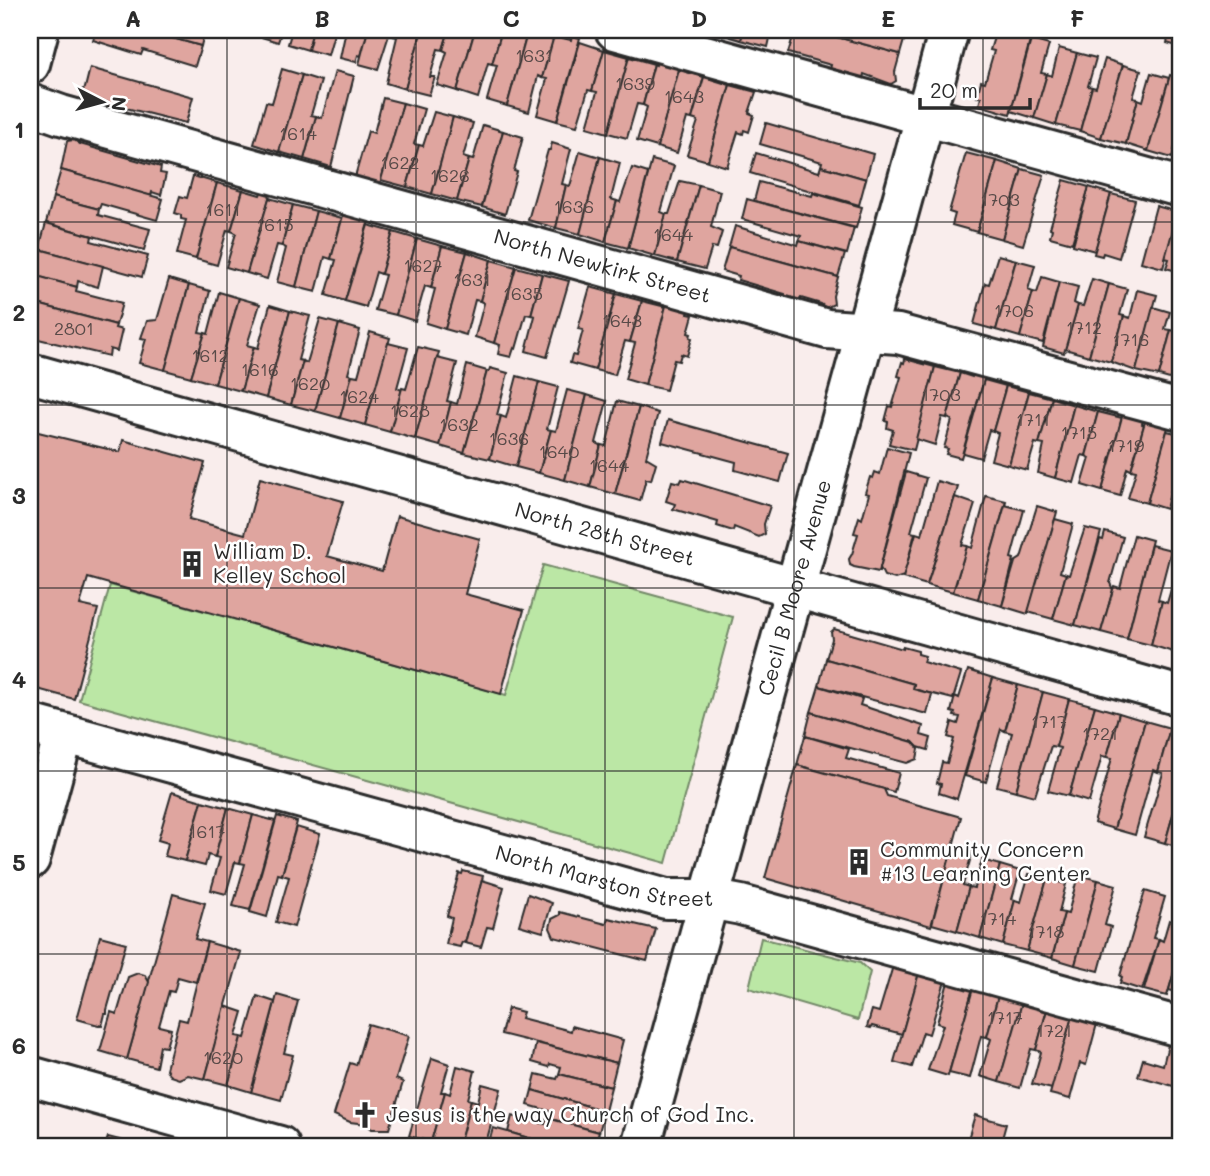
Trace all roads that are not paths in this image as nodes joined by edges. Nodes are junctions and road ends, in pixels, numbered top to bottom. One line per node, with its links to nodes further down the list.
1 (39, 30): 4 (street)
2 (615, 30): 6 (street)
3 (948, 30): 6 (street, Cecil B Moore Avenue)
4 (30, 64)
5 (30, 104): 8 (street, North Newkirk Street)
6 (925, 117): 7 (street); 8 (street, Cecil B Moore Avenue)
7 (1180, 187)
8 (866, 332): 10 (street, North Newkirk Street); 11 (street, Cecil B Moore Avenue)
9 (30, 373): 11 (street, North 28th Street)
10 (1180, 410)
11 (795, 588): 12 (street, North 28th Street); 15 (street, Cecil B Moore Avenue)
12 (1180, 696)
13 (47, 729): 14 (street); 15 (street, North Marston Street)
14 (30, 859)
15 (709, 899): 16 (street, North Marston Street); 19 (street, Cecil B Moore Avenue)
16 (1180, 1027)
17 (30, 1076): 18 (street)
18 (280, 1146)
19 (642, 1146)

